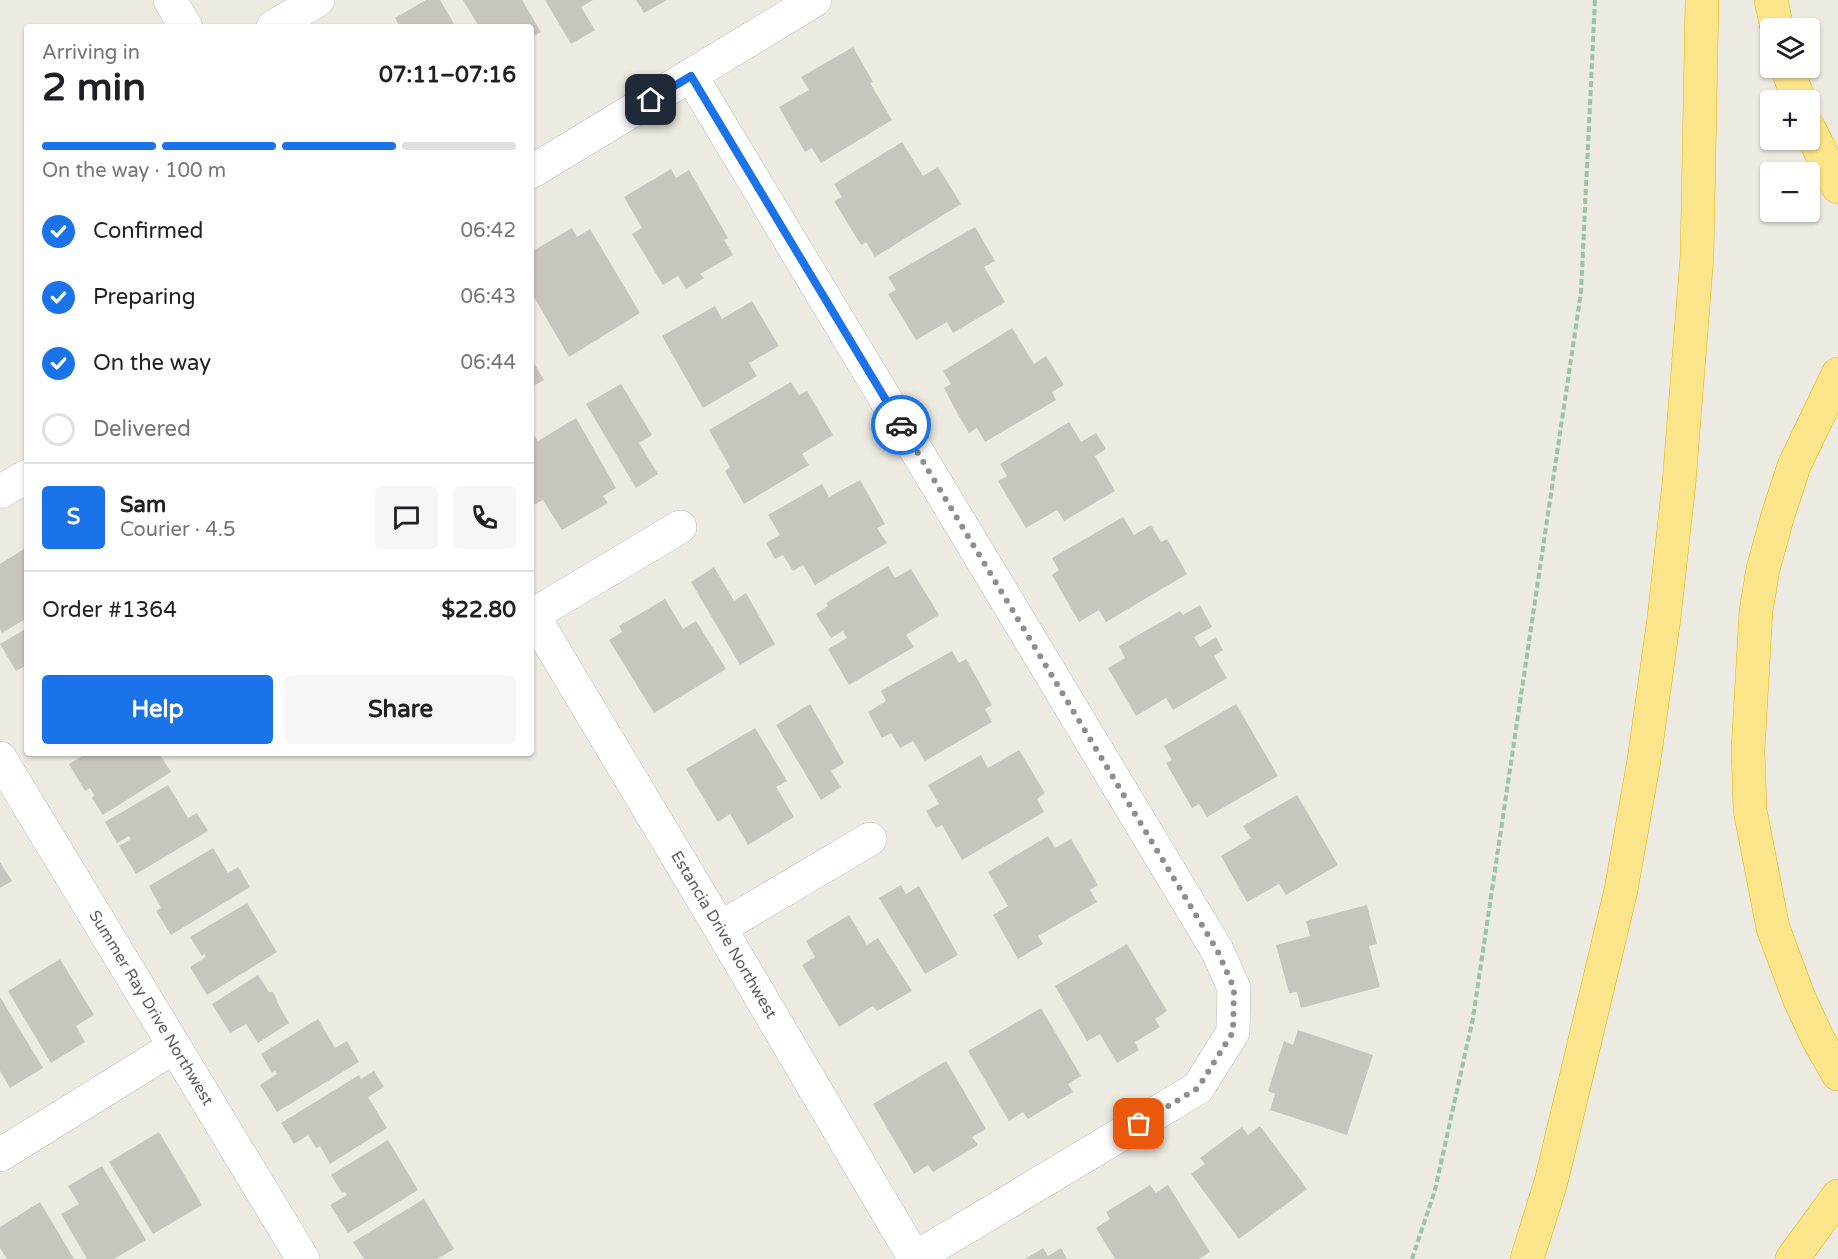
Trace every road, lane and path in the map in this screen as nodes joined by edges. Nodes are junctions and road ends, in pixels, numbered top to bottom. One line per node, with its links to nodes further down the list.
1 (170, 0): 8 (street)
2 (318, 0): 9 (street)
3 (815, 0): 10 (street)
4 (1595, 0): 29 (path)
5 (1702, 0): 30 (highway)
6 (1771, 0): 7 (highway)
7 (1775, 18)
8 (184, 24)
9 (278, 24)
10 (691, 76): 12 (street); 27 (street)
11 (1820, 150): 13 (highway)
12 (534, 170)
13 (1832, 176)
14 (1838, 374): 24 (highway)
15 (24, 478): 16 (street)
16 (0, 492)
17 (680, 527): 18 (street)
18 (534, 613)
19 (534, 617): 22 (street, Estancia Drive Northwest)
20 (0, 758): 23 (street, Summer Ray Drive Northwest)
21 (870, 839): 22 (street)
22 (720, 928): 27 (street, Estancia Drive Northwest)
23 (174, 1047): 25 (street); 28 (street, Summer Ray Drive Northwest)
24 (1837, 1072)
25 (0, 1155)
26 (1838, 1196): 31 (highway)
27 (915, 1258)
28 (303, 1259)
29 (1412, 1259)
30 (1527, 1259)
31 (1792, 1259)

